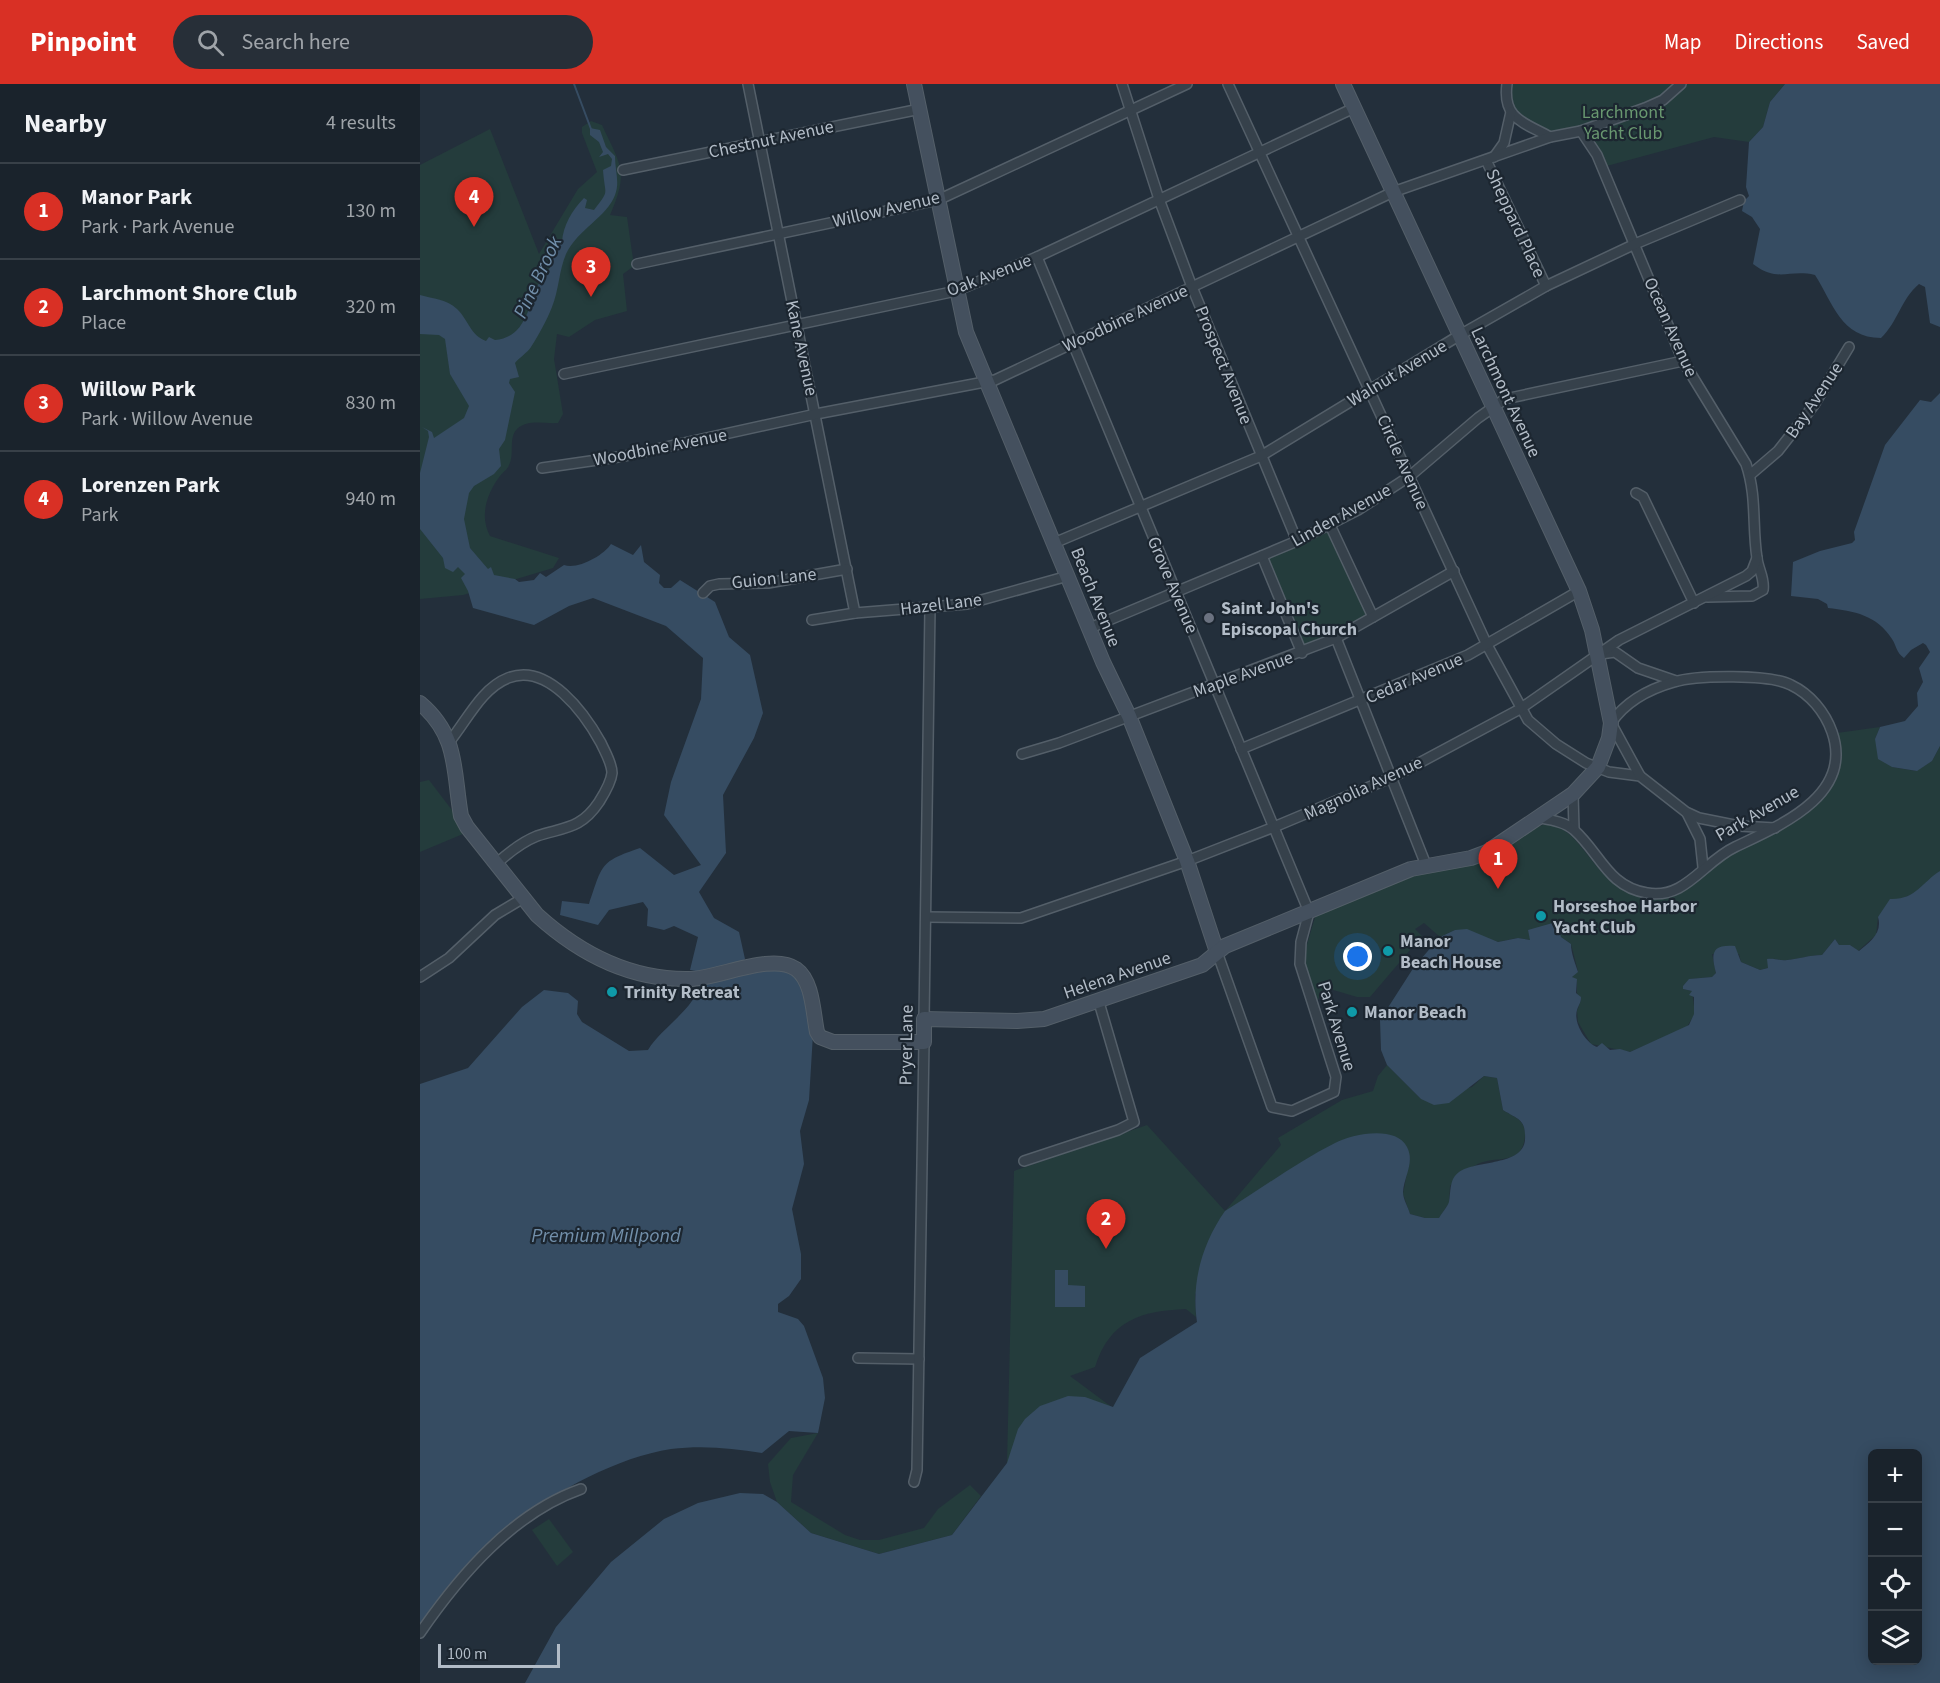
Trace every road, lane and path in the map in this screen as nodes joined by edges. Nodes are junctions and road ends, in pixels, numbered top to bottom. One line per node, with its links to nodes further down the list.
1 (748, 84): 15 (street, Kane Avenue)
2 (1122, 84): 11 (street, Prospect Avenue)
3 (1187, 84): 11 (street, Willow Avenue)
4 (1228, 84): 16 (street, Circle Avenue)
5 (1343, 84): 9 (street, Larchmont Avenue)
6 (1507, 84): 12 (street)
7 (1681, 84): 13 (street, Woodbine Avenue)
8 (918, 85): 10 (street, Beach Avenue)
9 (1354, 108): 16 (street, Oak Avenue); 19 (street, Larchmont Avenue)
10 (920, 109): 15 (street, Chestnut Avenue); 21 (street, Beach Avenue)
11 (1131, 110): 20 (street, Prospect Avenue); 21 (street, Willow Avenue)
12 (1511, 112): 14 (street); 17 (street)
13 (1581, 131): 14 (street, Woodbine Avenue); 25 (street, Ocean Avenue)
14 (1550, 137): 17 (street, Woodbine Avenue)
15 (760, 141): 18 (street, Chestnut Avenue); 23 (street, Kane Avenue)
16 (1261, 154): 20 (street, Oak Avenue); 24 (street, Circle Avenue)
17 (1490, 158): 19 (street, Woodbine Avenue); 28 (street, Sheppard Place)
18 (623, 170)
19 (1394, 192): 24 (street, Woodbine Avenue); 32 (street, Larchmont Avenue)
20 (1159, 199): 26 (street, Oak Avenue); 29 (street, Prospect Avenue)
21 (938, 200): 23 (street, Willow Avenue); 30 (street, Beach Avenue)
22 (1740, 200): 25 (street, Walnut Avenue)
23 (778, 232): 27 (street, Willow Avenue); 31 (street, Kane Avenue)
24 (1298, 237): 29 (street, Woodbine Avenue); 38 (street, Circle Avenue)
25 (1635, 244): 28 (street, Walnut Avenue); 35 (street, Ocean Avenue)
26 (1037, 257): 30 (street, Oak Avenue); 33 (street, Grove Avenue)
27 (637, 264)
28 (1546, 286): 32 (street, Walnut Avenue)
29 (1192, 287): 33 (street, Woodbine Avenue); 41 (street, Prospect Avenue)
30 (956, 291): 31 (street, Oak Avenue); 37 (street, Beach Avenue)
31 (796, 324): 36 (street, Oak Avenue); 40 (street, Kane Avenue)
32 (1460, 335): 38 (street, Walnut Avenue); 39 (street, Larchmont Avenue)
33 (1072, 343): 37 (street, Woodbine Avenue); 46 (street, Grove Avenue)
34 (1849, 346): 43 (street, Bay Avenue)
35 (1683, 361): 39 (street, Linden Avenue); 43 (street, Ocean Avenue)
36 (564, 374)
37 (986, 381): 40 (street, Woodbine Avenue); 49 (street, Beach Avenue)
38 (1370, 389): 41 (street, Walnut Avenue); 44 (street, Circle Avenue)
39 (1492, 407): 44 (street, Linden Avenue); 55 (street, Larchmont Avenue)
40 (816, 414): 42 (street, Woodbine Avenue); 52 (street, Kane Avenue)
41 (1261, 456): 46 (street, Walnut Avenue); 48 (street, Prospect Avenue)
42 (543, 468)
43 (1749, 475): 51 (street, Ocean Avenue)
44 (1410, 476): 47 (street, Linden Avenue); 53 (street, Circle Avenue)
45 (1636, 493): 59 (street)
46 (1140, 507): 49 (street, Walnut Avenue); 57 (street, Grove Avenue)
47 (1329, 525): 48 (street, Linden Avenue); 62 (street)
48 (1297, 542): 50 (street, Linden Avenue)
49 (1054, 543): 54 (street, Beach Avenue)
50 (1262, 556): 57 (street, Linden Avenue); 67 (street)
51 (1757, 558): 58 (street, Magnolia Avenue); 58 (street, Ocean Avenue)
52 (847, 569): 56 (street, Guion Lane); 61 (street, Kane Avenue)
53 (1454, 571): 62 (street, Maple Avenue); 66 (street, Circle Avenue)
54 (1068, 576): 60 (street, Hazel Lane); 64 (street, Beach Avenue)
55 (1579, 591): 66 (street, Cedar Avenue); 68 (street, Larchmont Avenue)
56 (703, 593)
57 (1177, 593): 64 (street, Linden Avenue); 70 (street, Grove Avenue)
58 (1705, 597): 59 (street, Magnolia Avenue)
59 (1694, 603): 68 (street, Magnolia Avenue)
60 (930, 608): 61 (street, Hazel Lane); 94 (street, Pryer Lane)
61 (855, 613): 63 (street, Hazel Lane)
62 (1373, 617): 65 (street, Maple Avenue)
63 (812, 620)
64 (1090, 628): 74 (street, Beach Avenue)
65 (1336, 639): 67 (street, Maple Avenue); 71 (street)
66 (1487, 645): 71 (street, Cedar Avenue); 73 (street, Circle Avenue)
67 (1302, 652): 70 (street, Maple Avenue)
68 (1598, 654): 69 (street, Park Avenue); 73 (street, Magnolia Avenue); 75 (street, Larchmont Avenue)
69 (1676, 681): 75 (street, Park Avenue); 86 (street, Park Avenue)
70 (1214, 683): 74 (street, Maple Avenue); 77 (street, Grove Avenue)
71 (1361, 700): 77 (street, Cedar Avenue); 81 (street)
72 (420, 703): 76 (street)
73 (1520, 709): 79 (street, Circle Avenue); 81 (street, Magnolia Avenue)
74 (1129, 716): 78 (street, Maple Avenue); 88 (street, Beach Avenue)
75 (1611, 723): 79 (street); 80 (street)
76 (450, 741): 89 (street); 89 (street)
77 (1241, 749): 85 (street, Grove Avenue)
78 (1022, 754)
79 (1598, 767): 80 (street, Circle Avenue); 82 (street)
80 (1640, 776): 83 (street)
81 (1393, 777): 85 (street, Magnolia Avenue); 90 (street)
82 (1573, 794): 84 (street); 87 (street)
83 (1686, 812): 86 (street); 91 (street)
84 (1540, 818): 87 (street); 90 (street)
85 (1274, 827): 88 (street, Magnolia Avenue); 93 (street, Grove Avenue)
86 (1775, 828): 91 (street, Park Avenue)
87 (1574, 829): 91 (street, Park Avenue)
88 (1187, 861): 94 (street, Magnolia Avenue); 95 (street, Beach Avenue)
89 (496, 864): 92 (street)
90 (1426, 865): 93 (street)
91 (1703, 867)
92 (525, 897): 96 (street); 99 (street)
93 (1309, 912): 95 (street, Helena Avenue); 100 (street, Park Avenue)
94 (926, 917): 98 (street, Pryer Lane)
95 (1217, 952): 97 (street, Helena Avenue); 100 (street, Beach Avenue)
96 (420, 976)
97 (1098, 999): 98 (street, Helena Avenue); 101 (street)
98 (924, 1019): 99 (street, Pryer Lane)
99 (924, 1042): 103 (street, Pryer Lane)
100 (1279, 1111)
101 (1024, 1161)
102 (858, 1358): 103 (street)
103 (919, 1359): 104 (street, Pryer Lane)
104 (914, 1482)
105 (581, 1489): 106 (street)
106 (420, 1633)

